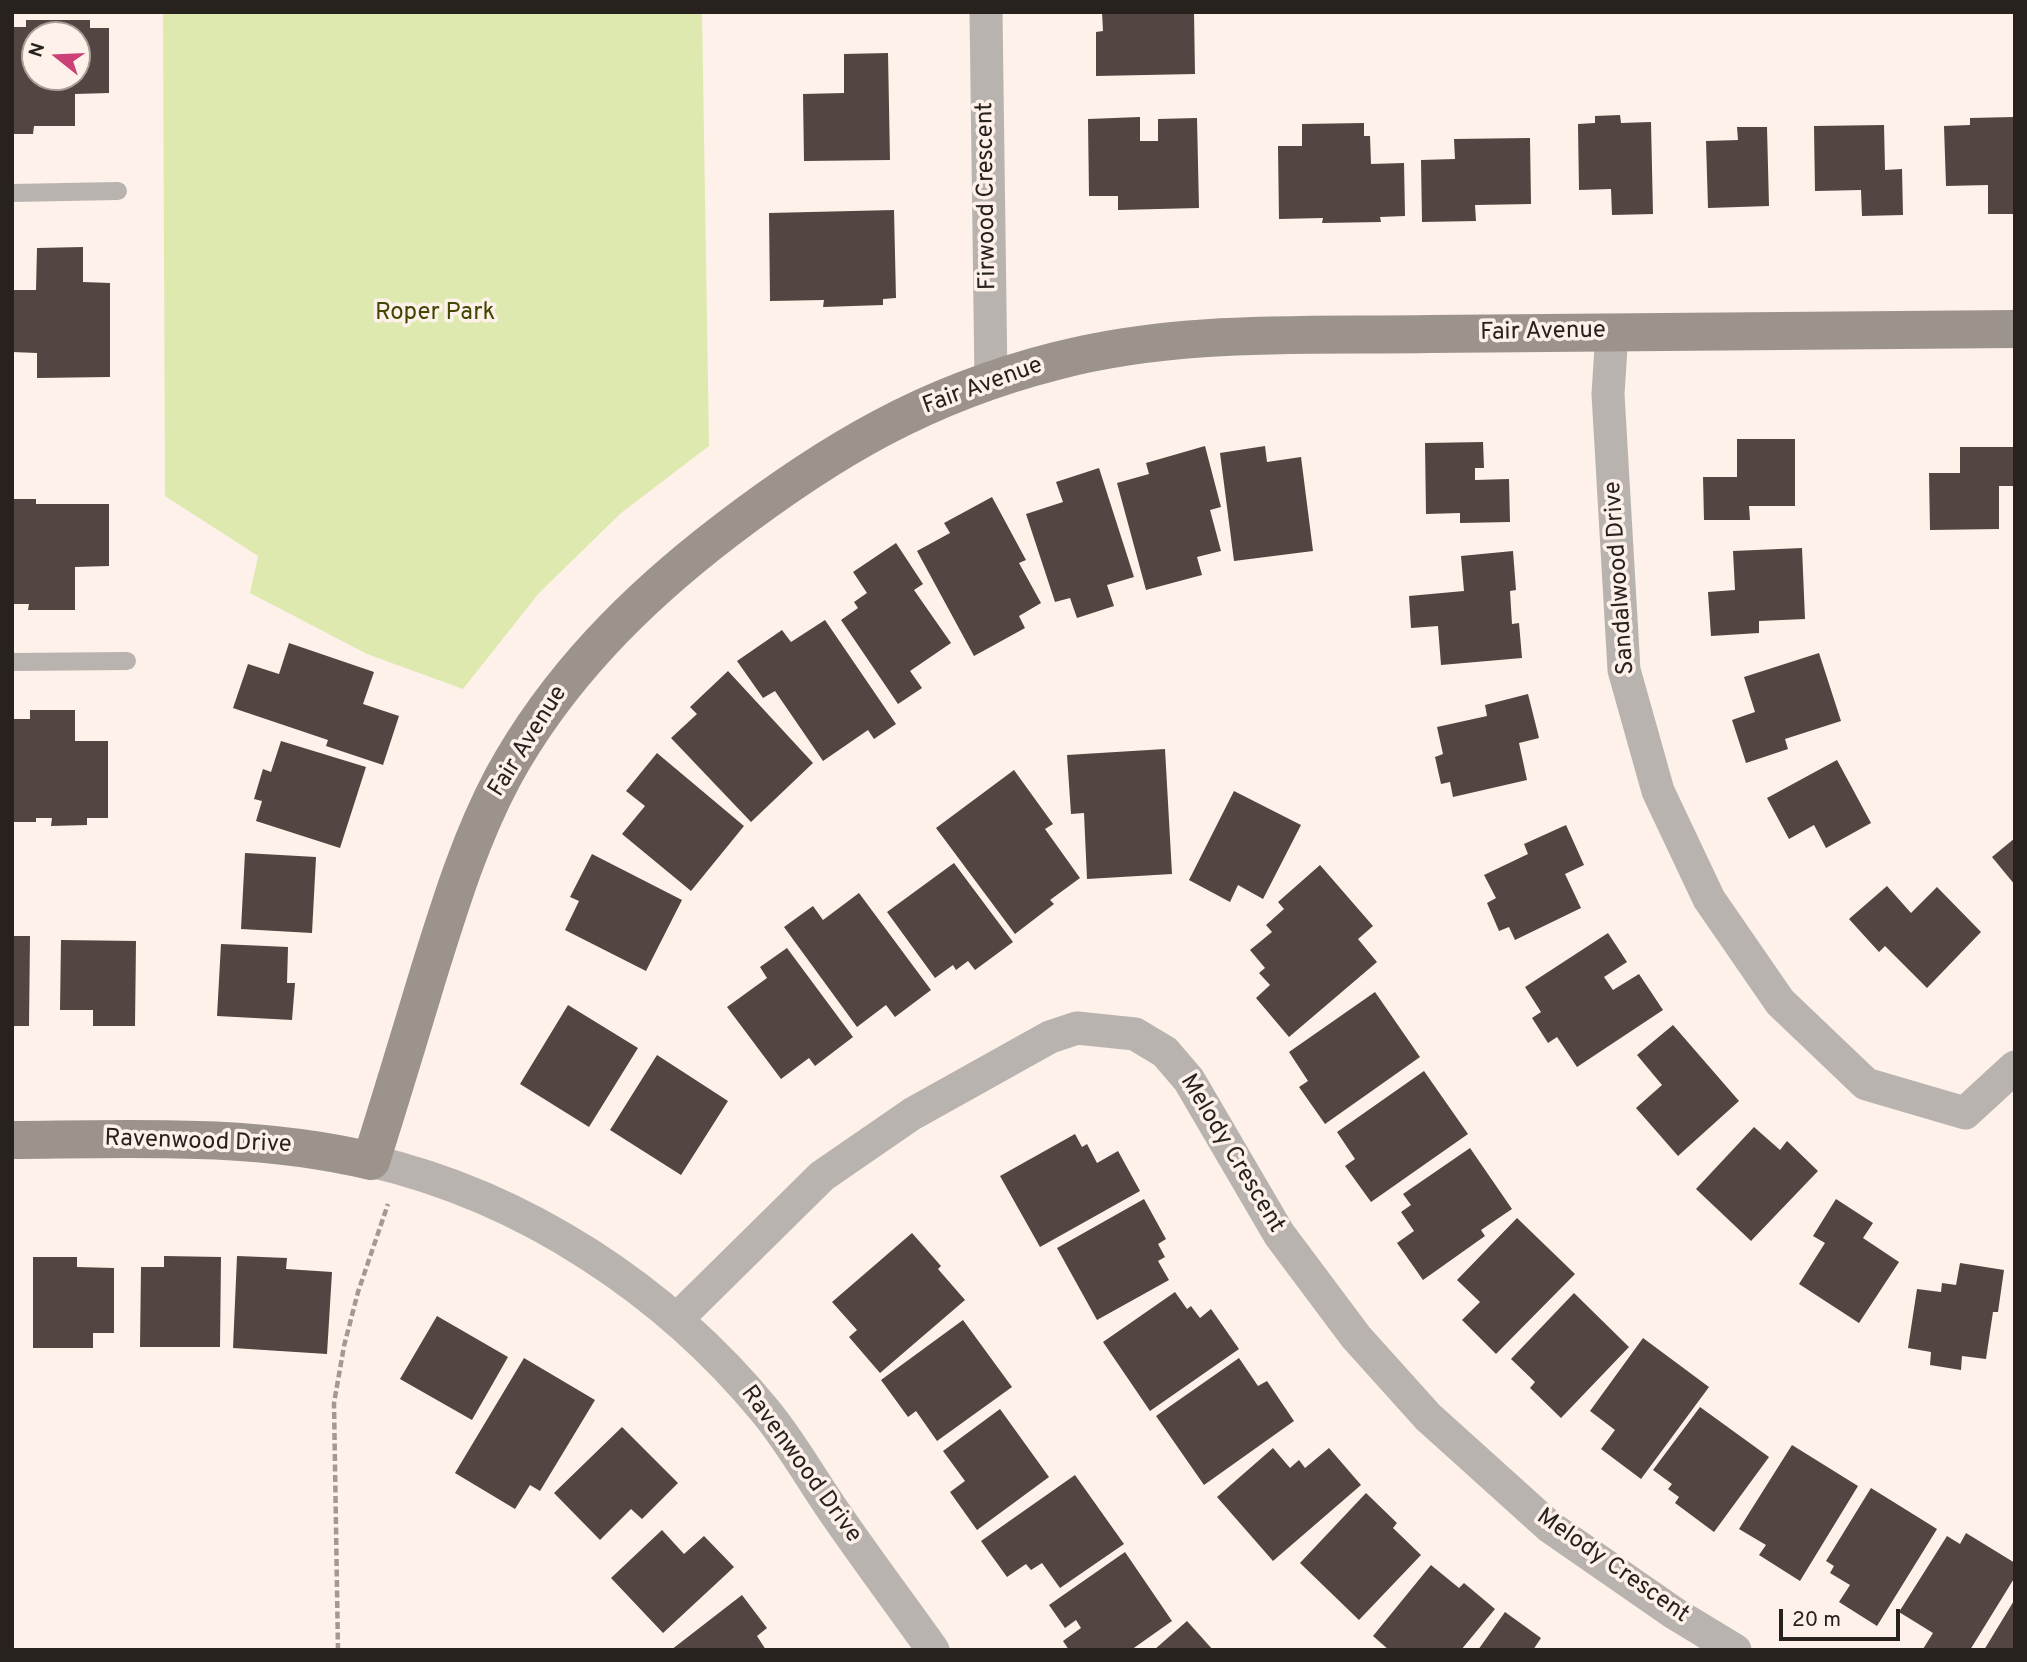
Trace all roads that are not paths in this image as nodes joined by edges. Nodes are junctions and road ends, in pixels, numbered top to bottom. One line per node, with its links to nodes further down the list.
1 (986, 12): 6 (street, Firwood Crescent)
2 (118, 191): 3 (lane)
3 (12, 193)
4 (2015, 329): 5 (street, Fair Avenue)
5 (1612, 332): 6 (street, Fair Avenue); 9 (street, Sandalwood Drive)
6 (991, 380): 11 (street, Fair Avenue)
7 (127, 661): 8 (lane)
8 (12, 662)
9 (2015, 1067)
10 (12, 1140): 11 (street, Ravenwood Drive)
11 (387, 1165): 12 (street, Ravenwood Drive)
12 (676, 1320): 13 (street, Ravenwood Drive); 14 (street, Melody Crescent)
13 (933, 1650)
14 (1735, 1650)

